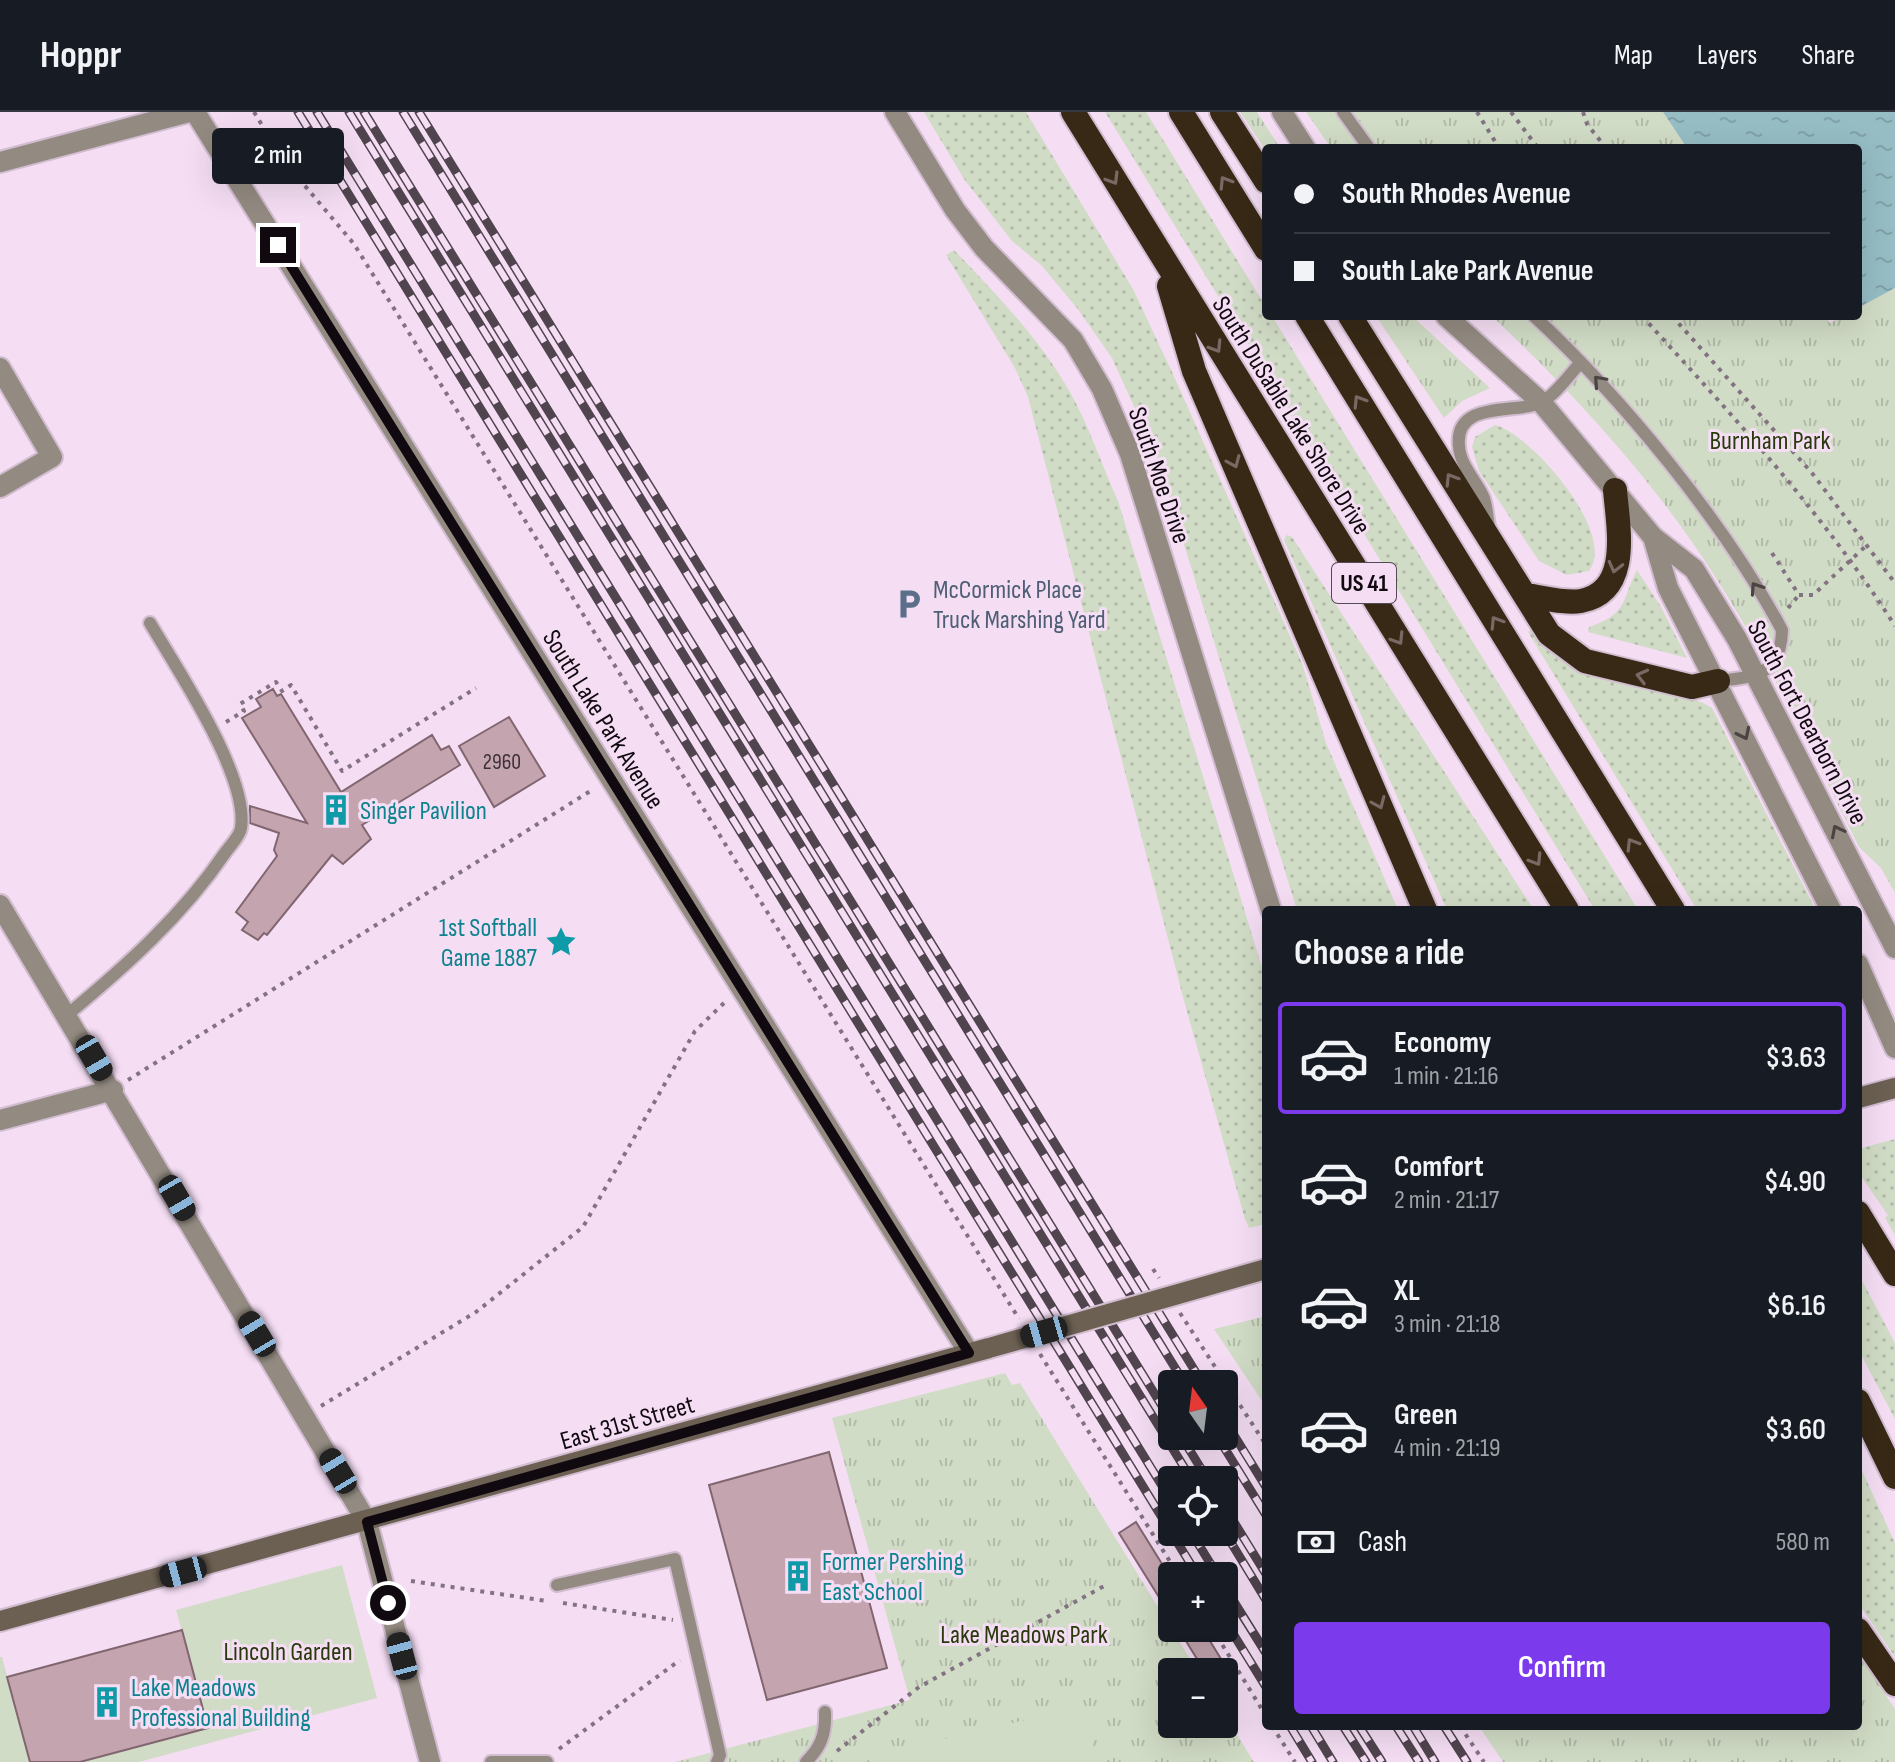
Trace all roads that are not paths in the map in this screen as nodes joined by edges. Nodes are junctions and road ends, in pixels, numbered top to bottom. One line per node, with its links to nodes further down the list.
1 (192, 112): 10 (street); 46 (street, South Lake Park Avenue)
2 (895, 112): 30 (street, South Moe Drive)
3 (1073, 112): 13 (highway, South DuSable Lake Shore Drive / US 41, one-way to 13)
4 (1181, 112): 12 (highway, one-way to 4)
5 (1222, 112): 11 (highway)
6 (1282, 112): 8 (street)
7 (1343, 112): 9 (lane)
8 (1302, 144)
9 (1366, 144)
10 (0, 162)
11 (1262, 175)
12 (1262, 243)
13 (1160, 257): 31 (highway, one-way to 31); 32 (highway, South DuSable Lake Shore Drive / US 41, one-way to 32)
14 (1309, 320): 33 (highway, one-way to 14)
15 (1352, 320): 24 (highway, one-way to 15)
16 (1450, 320): 20 (street, South Fort Dearborn Drive)
17 (1538, 320): 18 (lane)
18 (1581, 362): 20 (lane); 27 (lane, one-way to 18)
19 (0, 368): 21 (street)
20 (1541, 402): 22 (street, South Fort Dearborn Drive); 24 (lane)
21 (0, 487)
22 (1615, 490): 23 (street, South Fort Dearborn Drive); 25 (highway, one-way to 25)
23 (1653, 537): 27 (street, South Fort Dearborn Drive); 28 (street, South Fort Dearborn Drive)
24 (1492, 545): 25 (highway)
25 (1525, 595): 28 (highway, one-way to 25)
26 (150, 623): 37 (lane)
27 (1757, 677): 28 (lane); 35 (street, South Fort Dearborn Drive, one-way to 27)
28 (1718, 681): 34 (street, South Fort Dearborn Drive, one-way to 34)
29 (0, 905): 37 (street)
30 (1270, 906)
31 (1423, 906)
32 (1565, 906)
33 (1671, 906)
34 (1829, 906)
35 (1895, 948)
36 (1862, 973): 38 (street)
37 (67, 1015): 40 (street)
38 (1895, 1048)
39 (1895, 1088): 41 (main road)
40 (113, 1090): 42 (street); 49 (street)
41 (1862, 1097)
42 (0, 1120)
43 (1862, 1220): 45 (highway)
44 (1262, 1270): 46 (main road, East 31st Street, bridge)
45 (1895, 1274)
46 (979, 1351): 49 (main road, East 31st Street)
47 (1862, 1409): 48 (highway)
48 (1895, 1477)
49 (367, 1522): 51 (main road, East 31st Street); 55 (street)
50 (557, 1585): 58 (lane)
51 (0, 1621)
52 (1862, 1636): 53 (highway)
53 (1895, 1684)
54 (825, 1712): 59 (lane)
55 (430, 1762)
56 (491, 1762): 57 (lane)
57 (547, 1762)
58 (717, 1762)
59 (806, 1762)

